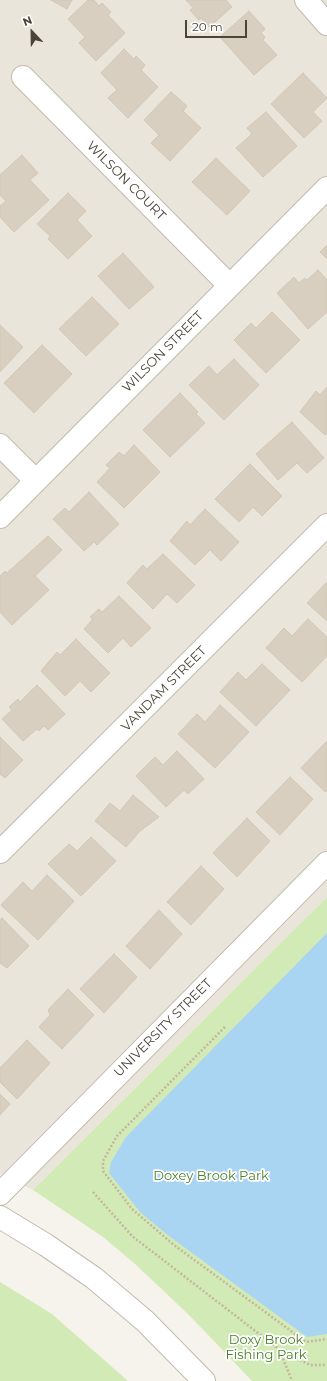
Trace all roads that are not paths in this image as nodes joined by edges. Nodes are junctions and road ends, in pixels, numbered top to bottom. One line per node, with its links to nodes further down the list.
1 (306, 0): 2 (street)
2 (327, 24)
3 (23, 77): 5 (street, WILSON COURT)
4 (327, 188): 5 (street, WILSON STREET)
5 (229, 285): 7 (street, WILSON STREET)
6 (0, 444): 7 (street)
7 (35, 480): 8 (street, WILSON STREET)
8 (0, 516)
9 (327, 525): 10 (street, VANDAM STREET)
10 (0, 852)
11 (327, 863): 12 (street, UNIVERSITY STREET)
12 (0, 1194)
13 (0, 1217): 14 (street)
14 (204, 1381)

